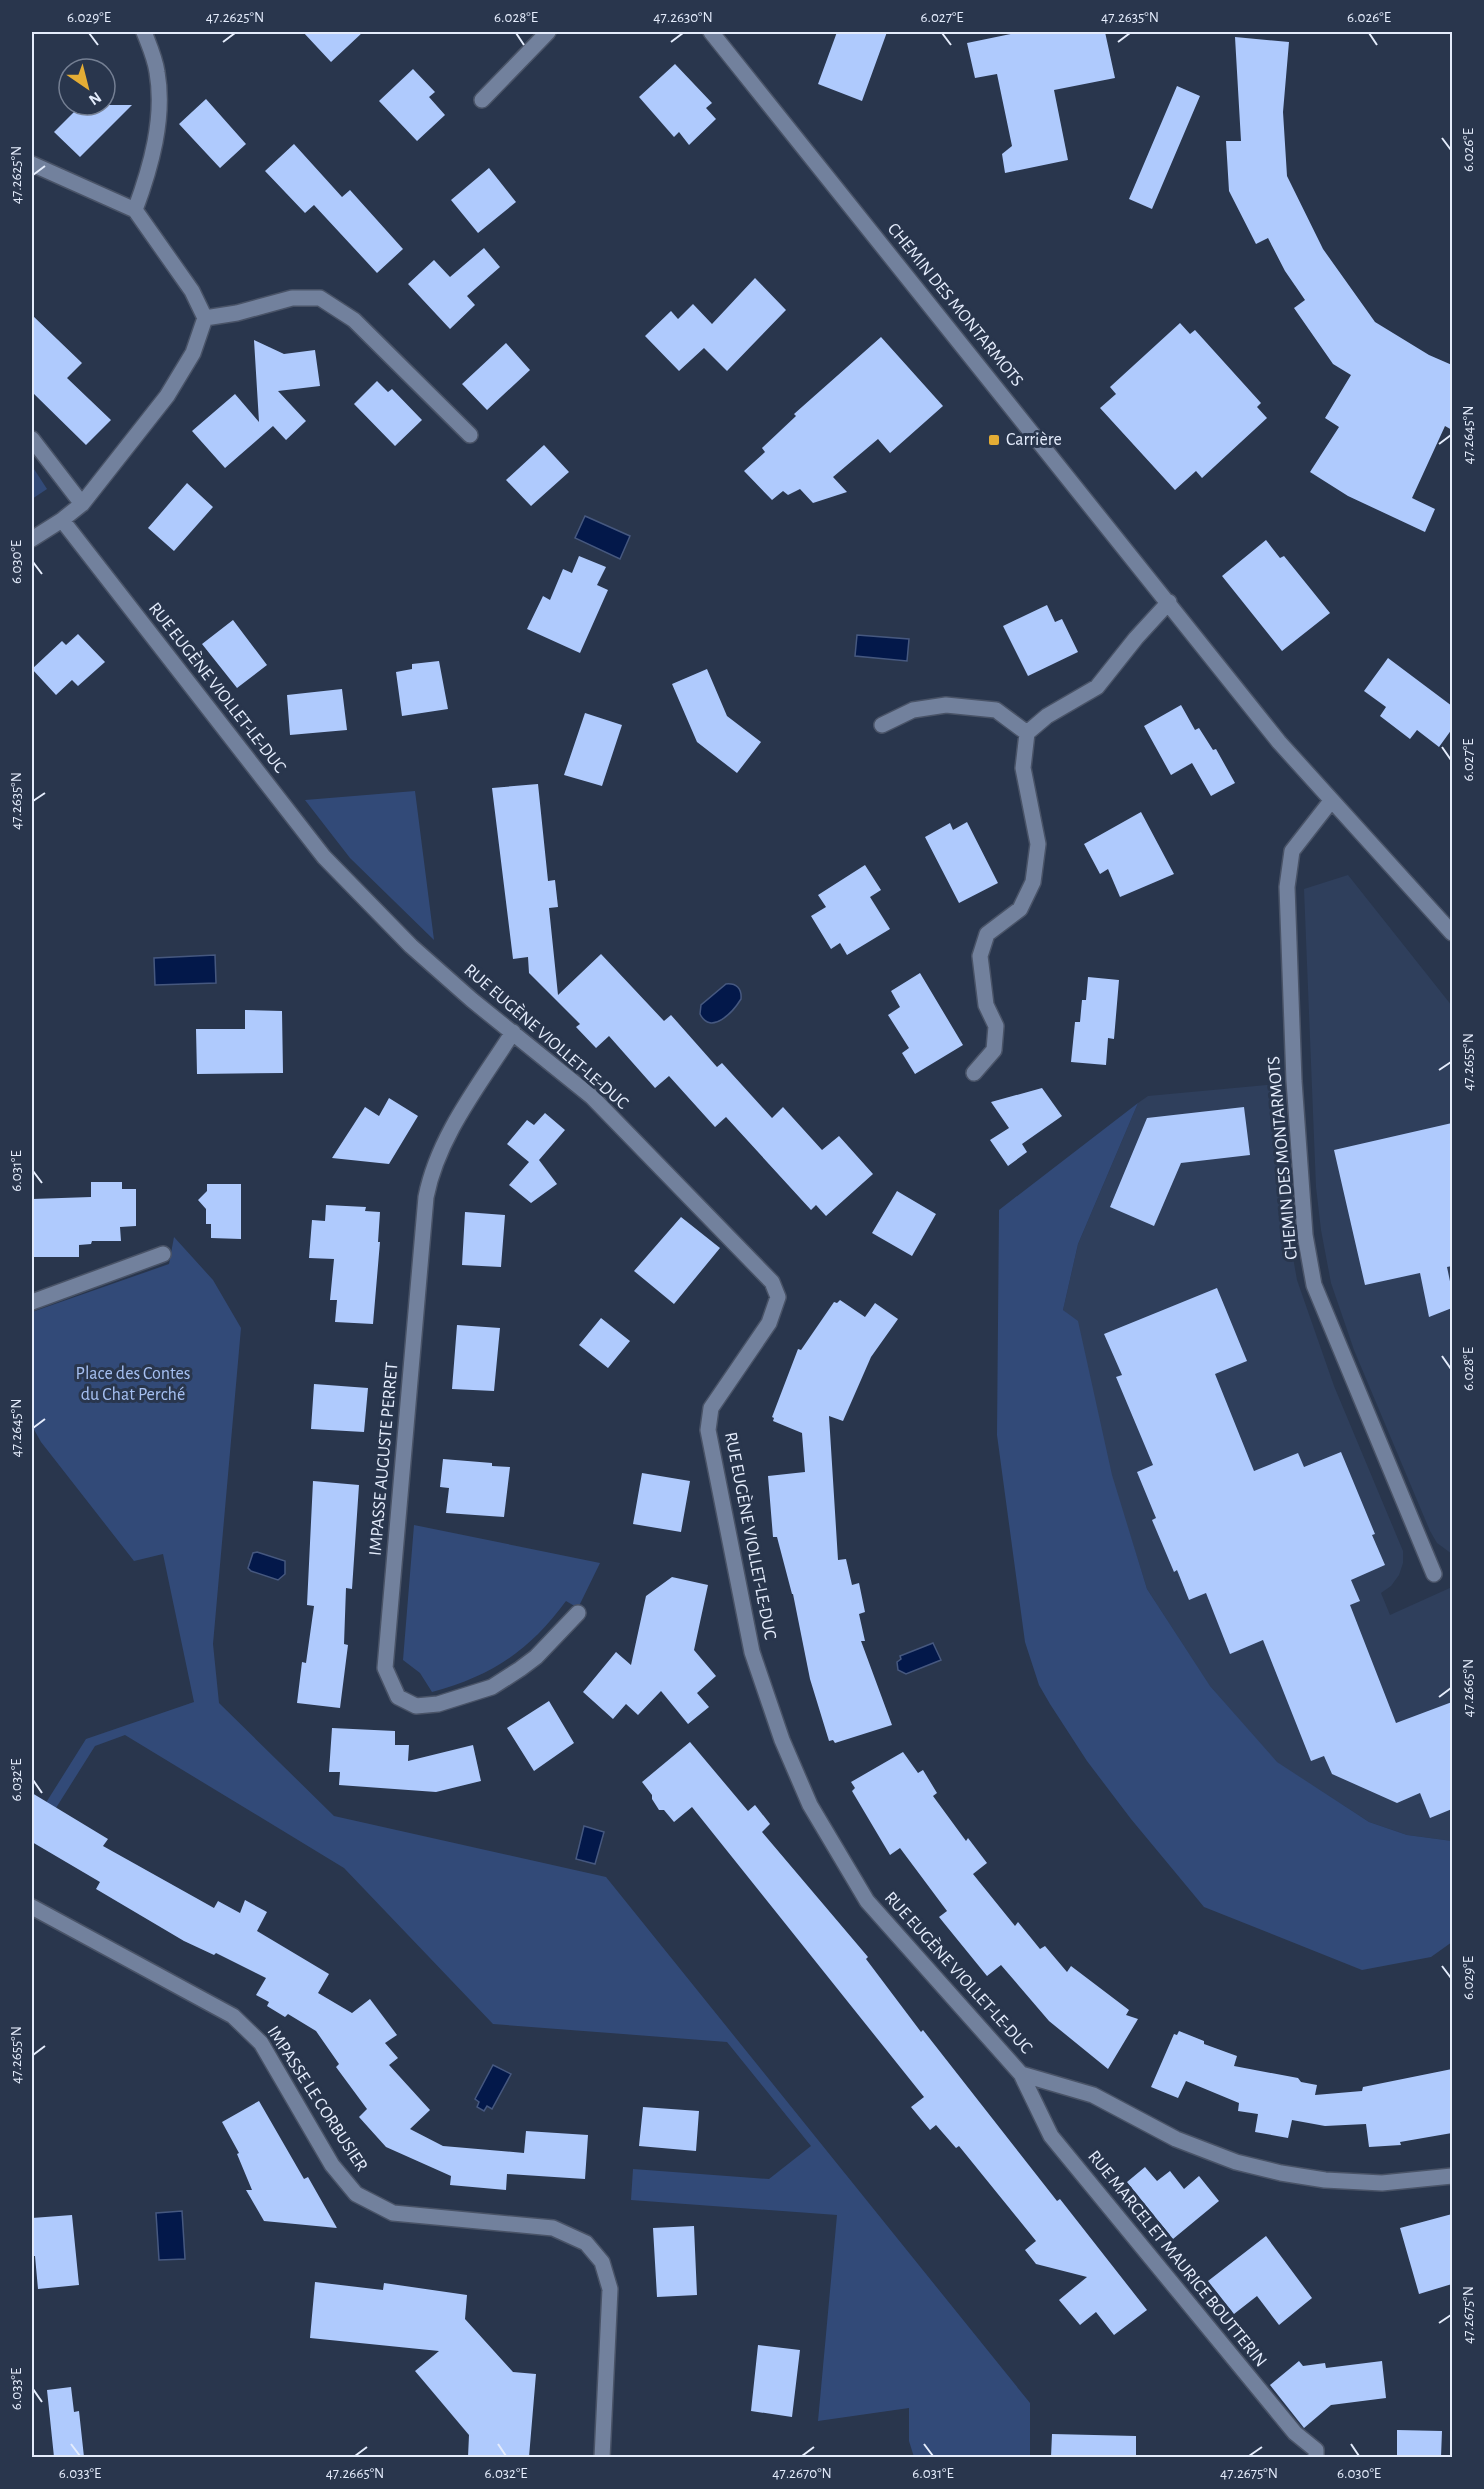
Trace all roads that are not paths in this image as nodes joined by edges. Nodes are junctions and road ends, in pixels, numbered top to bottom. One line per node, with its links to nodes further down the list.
1 (144, 32): 6 (street)
2 (548, 32): 4 (street)
3 (711, 32): 13 (street, CHEMIN DES MONTARMOTS)
4 (482, 100)
5 (32, 164): 6 (street)
6 (135, 210): 7 (street)
7 (205, 318): 8 (street); 10 (street)
8 (470, 435)
9 (32, 439): 10 (street)
10 (82, 504): 11 (street)
11 (62, 520): 12 (street); 18 (street, RUE EUGÈNE VIOLLET-LE-DUC)
12 (32, 539)
13 (1169, 602): 15 (street); 16 (street, CHEMIN DES MONTARMOTS)
14 (882, 725): 15 (street)
15 (1028, 733): 19 (street)
16 (1331, 801): 17 (street, CHEMIN DES MONTARMOTS); 22 (street, CHEMIN DES MONTARMOTS)
17 (1452, 933)
18 (513, 1032): 23 (street, IMPASSE AUGUSTE PERRET); 25 (street, RUE EUGÈNE VIOLLET-LE-DUC)
19 (975, 1073)
20 (163, 1254): 21 (street)
21 (32, 1302)
22 (1434, 1574)
23 (578, 1613)
24 (32, 1907): 27 (street, IMPASSE LE CORBUSIER)
25 (1022, 2074): 26 (street, RUE EUGÈNE VIOLLET-LE-DUC); 28 (street, RUE MARCEL ET MAURICE BOUTTERIN)
26 (1452, 2176)
27 (602, 2457)
28 (1316, 2457)

